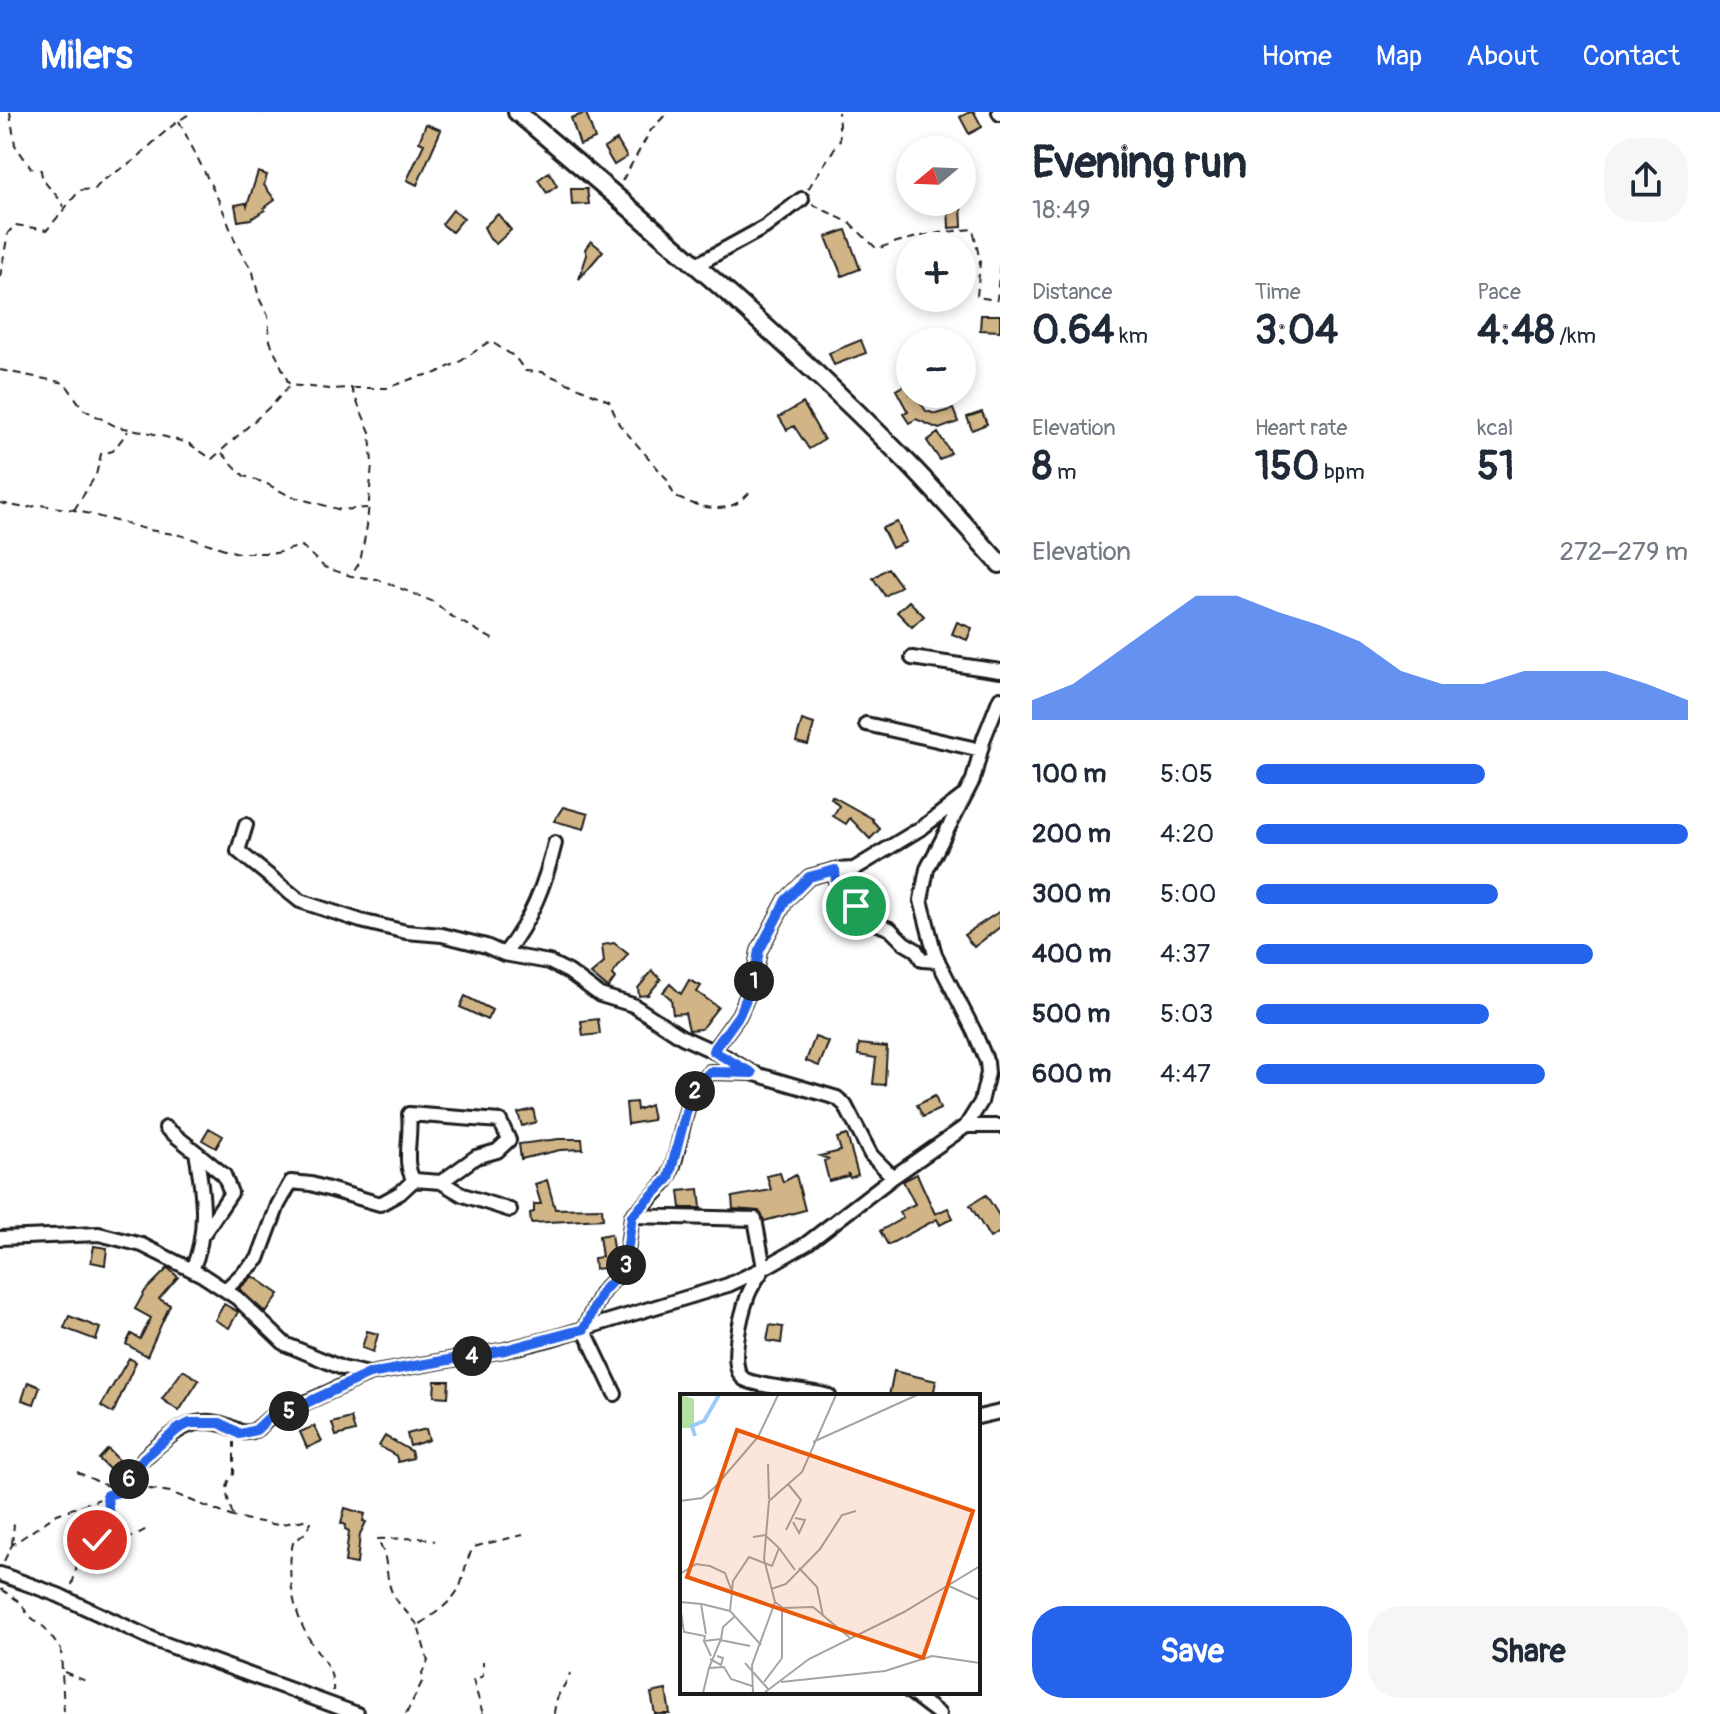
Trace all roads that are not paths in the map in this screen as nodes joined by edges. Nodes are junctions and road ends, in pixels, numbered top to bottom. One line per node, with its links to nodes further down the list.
1 (517, 112): 3 (street)
2 (802, 199): 3 (street)
3 (696, 265): 4 (street)
4 (1000, 564)
5 (912, 658): 6 (street)
6 (1000, 671)
7 (1000, 698): 9 (street)
8 (866, 724): 9 (street)
9 (981, 750): 10 (street)
10 (965, 795): 13 (street); 15 (street)
11 (246, 825): 14 (street)
12 (555, 843): 14 (street)
13 (835, 870): 15 (street); 16 (street)
14 (504, 954): 16 (street)
15 (938, 961): 19 (street)
16 (713, 1051): 18 (street)
17 (1000, 1065): 19 (street)
18 (752, 1073): 24 (street); 28 (street)
19 (988, 1073): 20 (street)
20 (966, 1126): 21 (street); 24 (street)
21 (1000, 1126)
22 (166, 1128): 23 (street)
23 (196, 1152): 29 (street); 29 (street)
24 (893, 1177): 31 (street)
25 (414, 1180): 26 (street); 26 (street); 33 (street)
26 (441, 1182): 27 (street)
27 (510, 1210)
28 (632, 1216): 31 (street); 34 (street)
29 (202, 1236): 32 (street)
30 (0, 1238): 32 (street)
31 (764, 1268): 34 (street); 37 (street)
32 (192, 1270): 33 (street)
33 (225, 1290): 35 (street)
34 (584, 1329): 35 (street); 36 (street)
35 (369, 1374): 40 (street)
36 (615, 1394)
37 (819, 1394)
38 (998, 1412): 39 (street)
39 (980, 1425)
40 (144, 1458)
41 (0, 1572): 43 (street)
42 (913, 1694): 44 (street)
43 (357, 1714)
44 (939, 1714)

